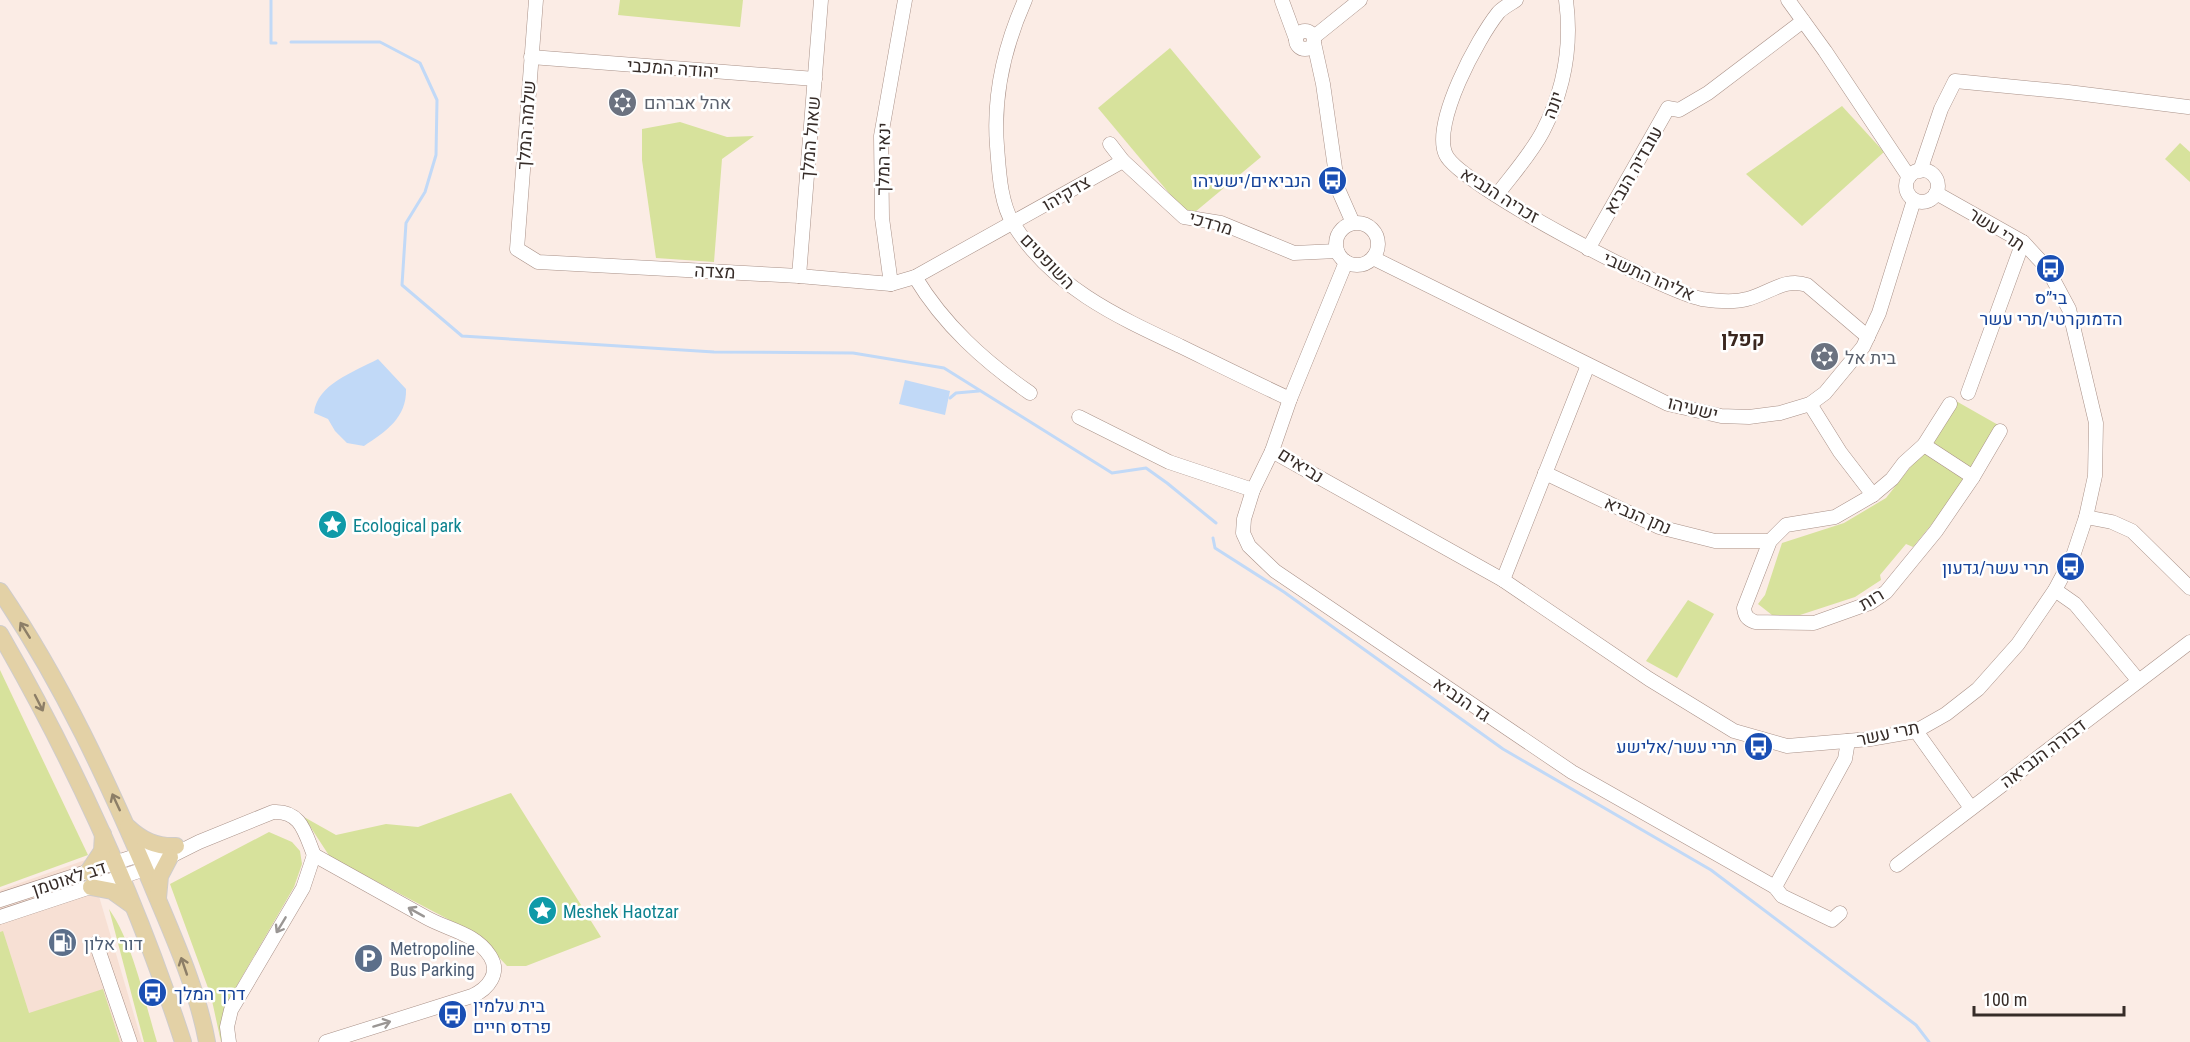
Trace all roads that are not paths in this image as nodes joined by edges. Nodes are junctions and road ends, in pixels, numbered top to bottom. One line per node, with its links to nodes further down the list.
1 (536, 0): 12 (street, שלמה המלך)
2 (821, 0): 13 (street, שאול המלך)
3 (904, 0): 31 (street, ינאי המלך)
4 (1025, 0): 22 (street, השופטים)
5 (1282, 0): 11 (street)
6 (1360, 0): 11 (street)
7 (1516, 0): 19 (street, זכריה הנביא)
8 (1566, 0): 19 (street, יונה)
9 (1788, 0): 10 (street)
10 (1803, 21): 17 (street); 25 (street, עובדיה הנביא)
11 (1307, 40): 21 (street)
12 (531, 57): 13 (street, יהודה המכבי); 24 (street, שלמה המלך)
13 (815, 79): 29 (street, שאול המלך)
14 (2188, 107): 17 (street)
15 (1110, 144): 16 (street, מרדכי)
16 (1123, 161): 22 (street, צדקיהו); 26 (street, מרדכי)
17 (1915, 174): 18 (street); 20 (street)
18 (1936, 193): 20 (street); 23 (street, תרי עשר)
19 (1497, 195): 25 (street, זכריה הנביא)
20 (1914, 200): 32 (street, ישעיהו)
21 (1353, 223): 26 (street); 27 (street)
22 (1013, 224): 30 (street, צדקיהו); 36 (street, השופטים)
23 (2023, 242): 35 (street); 47 (street, תרי עשר)
24 (517, 249): 29 (street, מצדה)
25 (1588, 249): 32 (street, אליהו התשבי)
26 (1337, 251): 28 (street)
27 (1373, 258): 28 (street); 33 (street, ישעיהו)
28 (1346, 262): 36 (street, נביאים)
29 (799, 276): 31 (street, מצדה)
30 (915, 277): 31 (street, מצדה); 34 (street)
31 (891, 284)
32 (1868, 337): 37 (street, ישעיהו)
33 (1588, 365): 37 (street, ישעיהו); 43 (street)
34 (1030, 393)
35 (1968, 393)
36 (1290, 399): 42 (street, נביאים)
37 (1810, 404): 46 (street)
38 (1950, 404): 41 (street)
39 (1079, 417): 45 (street)
40 (2000, 431): 44 (street, רות)
41 (1924, 445): 44 (street); 46 (street)
42 (1272, 451): 45 (street, גד הנביא); 49 (street, נביאים)
43 (1545, 473): 48 (street, נתן הנביא); 49 (street)
44 (1973, 477): 48 (street, רות)
45 (1253, 490): 69 (street, גד הנביא)
46 (1873, 495): 48 (street)
47 (2086, 518): 50 (street); 51 (street, תרי עשר)
48 (1770, 541)
49 (1503, 580): 57 (street, תרי עשר)
50 (2190, 588)
51 (2055, 590): 55 (street); 56 (street, תרי עשר)
52 (0, 591): 59 (main road, one-way to 52)
53 (0, 634): 60 (main road, one-way to 60)
54 (2190, 642): 55 (street, דבורה הנביאה)
55 (2138, 680): 58 (street, דבורה הנביאה)
56 (1916, 731): 57 (street, תרי עשר); 58 (street)
57 (1848, 741): 69 (street)
58 (1971, 808): 65 (street, דבורה הנביאה)
59 (126, 826): 61 (main road); 63 (main road)
60 (103, 833): 66 (main road); 68 (main road)
61 (173, 852): 62 (street, דב לאוטמן); 63 (street, דב לאוטמן); 71 (main road)
62 (314, 855): 64 (street); 67 (street)
63 (142, 862): 66 (street, דב לאוטמן); 71 (main road)
64 (329, 863): 67 (street); 80 (street, one-way to 64)
65 (1897, 865)
66 (119, 870): 68 (street, דב לאוטמן); 72 (main road)
67 (308, 874): 79 (street, one-way to 79)
68 (89, 879): 70 (street, דב לאוטמן); 72 (main road); 74 (street, דב לאוטמן)
69 (1774, 887): 73 (street)
70 (0, 900)
71 (159, 902): 78 (main road, one-way to 71)
72 (137, 912): 77 (main road)
73 (1840, 913)
74 (0, 917)
75 (96, 943): 76 (street)
76 (130, 1042)
77 (183, 1042)
78 (207, 1042)
79 (229, 1042)
80 (326, 1042)

